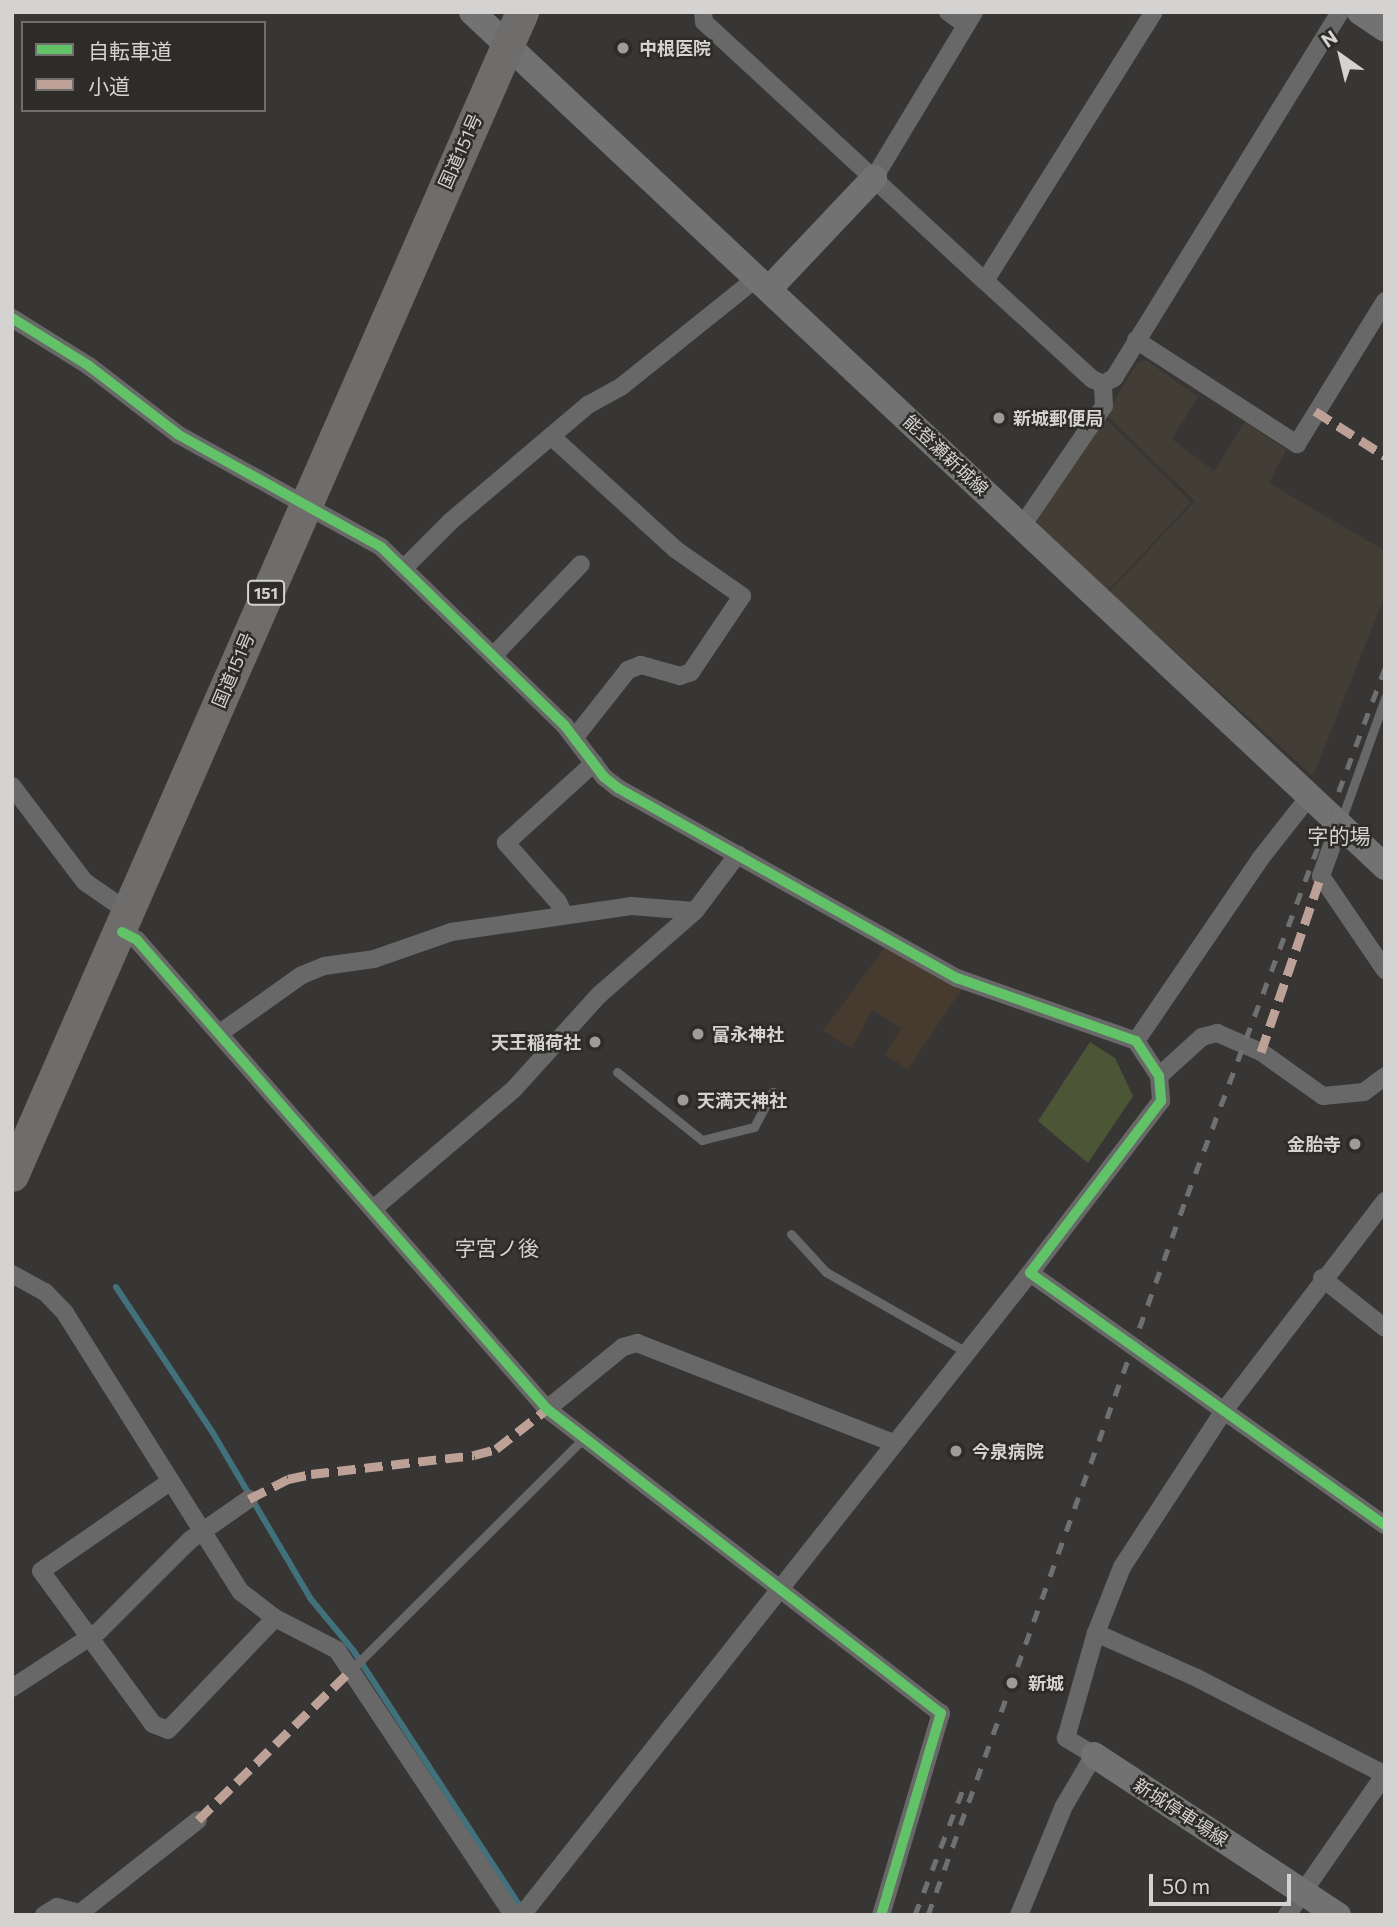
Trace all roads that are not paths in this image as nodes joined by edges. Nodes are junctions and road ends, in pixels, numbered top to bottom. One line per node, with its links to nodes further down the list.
1 (472, 12): 10 (main road, 能登瀬新城線)
2 (522, 12): 10 (highway, 国道151号 / 151)
3 (703, 12): 11 (street)
4 (948, 12): 8 (street)
5 (1154, 12): 12 (street)
6 (1340, 12): 16 (street)
7 (1360, 12): 9 (main road)
8 (970, 19): 11 (street)
9 (1385, 29)
10 (506, 45): 13 (main road, 能登瀬新城線); 19 (highway, 国道151号 / 151)
11 (874, 178): 12 (street); 13 (main road)
12 (985, 281): 17 (street)
13 (763, 283): 18 (street); 20 (main road, 能登瀬新城線)
14 (1385, 301): 16 (street)
15 (12, 318): 19 (street)
16 (1136, 340): 17 (street)
17 (1103, 384): 20 (street)
18 (551, 436): 22 (street); 25 (street)
19 (303, 507): 22 (street); 34 (highway, 国道151号 / 151)
20 (1022, 526): 28 (main road, 能登瀬新城線)
21 (581, 564): 23 (street)
22 (404, 568): 23 (street)
23 (493, 656): 25 (street)
24 (1385, 698): 29 (lane)
25 (575, 737): 26 (street)
26 (594, 763): 30 (street); 33 (street)
27 (12, 786): 34 (street)
28 (1308, 798): 29 (main road, 能登瀬新城線); 37 (street)
29 (1339, 826): 31 (main road, 能登瀬新城線); 35 (street)
30 (738, 854): 32 (street); 37 (street)
31 (1385, 867)
32 (695, 912): 33 (street); 44 (street)
33 (563, 913): 36 (street)
34 (126, 923): 36 (street); 42 (highway, 国道151号 / 151)
35 (1385, 970)
36 (220, 1033): 44 (street)
37 (1136, 1041): 39 (street)
38 (617, 1072): 41 (lane)
39 (1159, 1076): 40 (street); 46 (street)
40 (1385, 1076)
41 (773, 1092)
42 (12, 1175)
43 (1385, 1201): 48 (street)
44 (373, 1209): 51 (street)
45 (791, 1234): 50 (lane)
46 (1030, 1273): 50 (street); 52 (street)
47 (12, 1274): 55 (street)
48 (1322, 1278): 49 (street); 52 (street)
49 (1385, 1328)
50 (968, 1353): 54 (street)
51 (547, 1409): 53 (street); 54 (street)
52 (1223, 1412): 57 (street); 61 (street)
53 (583, 1439): 59 (street); 63 (lane)
54 (893, 1443): 59 (street)
55 (171, 1481): 58 (street); 62 (street)
56 (249, 1499): 58 (street)
57 (1385, 1525)
58 (202, 1530): 60 (street); 62 (street)
59 (779, 1591): 69 (street); 72 (street)
60 (275, 1618): 62 (street); 63 (street)
61 (1096, 1633): 65 (street); 66 (street)
62 (91, 1637): 64 (street)
63 (358, 1665): 69 (street)
64 (12, 1688)
65 (1094, 1755): 68 (main road, 新城停車場線); 73 (street)
66 (1385, 1774): 68 (street)
67 (198, 1820): 70 (street)
68 (1303, 1892): 74 (street); 75 (main road, 新城停車場線)
69 (521, 1912)
70 (80, 1914): 71 (street)
71 (44, 1915)
72 (881, 1915)
73 (1019, 1915)
74 (1287, 1915)
75 (1338, 1915)

